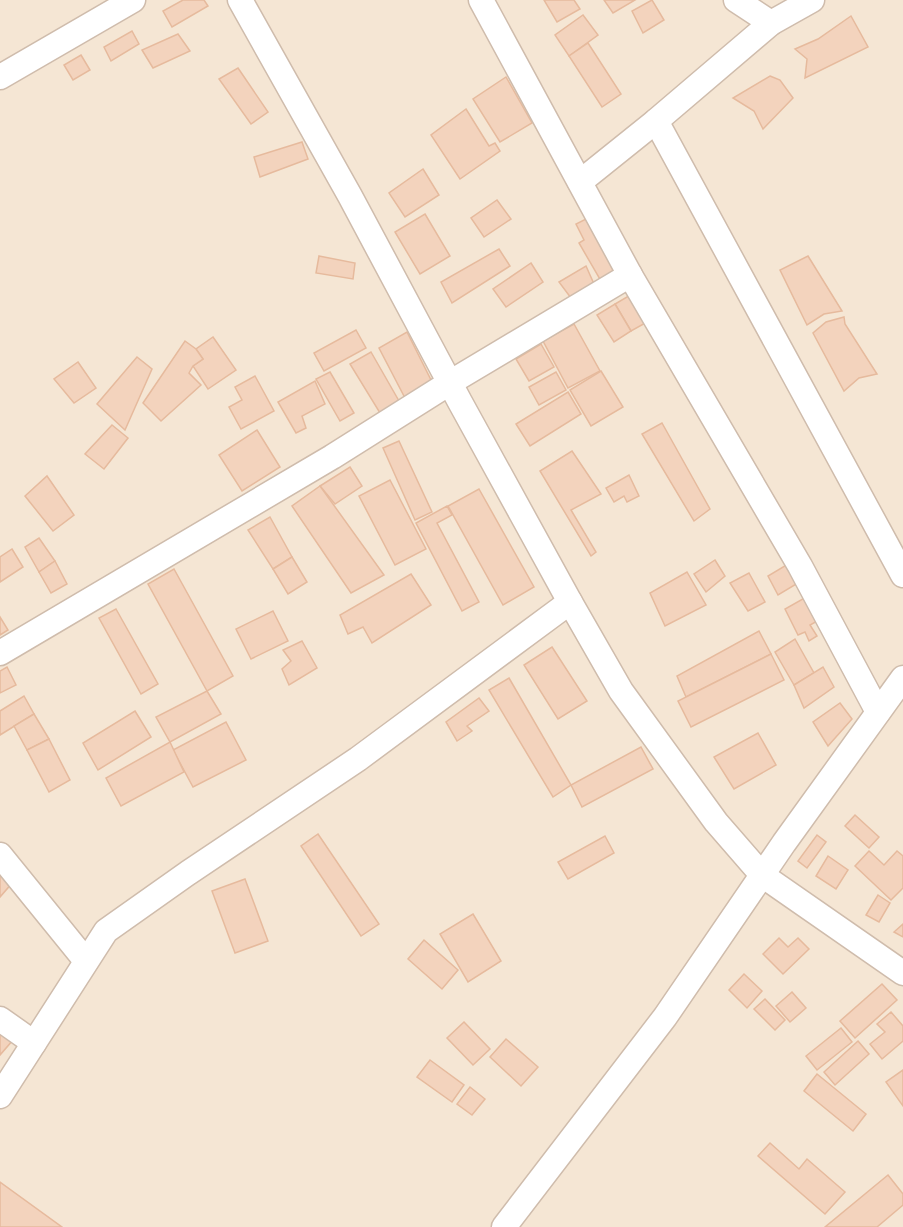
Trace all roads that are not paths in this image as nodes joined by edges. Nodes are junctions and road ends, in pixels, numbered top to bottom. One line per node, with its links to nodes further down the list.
1 (133, 0): 7 (street)
2 (240, 0): 11 (street)
3 (481, 0): 9 (street)
4 (736, 0): 6 (street)
5 (812, 0): 6 (street)
6 (771, 23): 8 (street)
7 (0, 77)
8 (656, 121): 9 (street); 12 (street)
9 (580, 182): 10 (street)
10 (630, 275): 11 (street); 16 (street)
11 (451, 382): 13 (street); 14 (street)
12 (903, 575)
13 (570, 602): 18 (street); 19 (street)
14 (0, 653)
15 (903, 678): 16 (street)
16 (878, 712): 18 (street)
17 (0, 855): 19 (street)
18 (762, 875): 20 (street); 24 (street)
19 (86, 961): 22 (street)
20 (903, 973)
21 (0, 1019): 22 (street)
22 (33, 1043): 23 (street)
23 (0, 1096)
24 (504, 1227)

